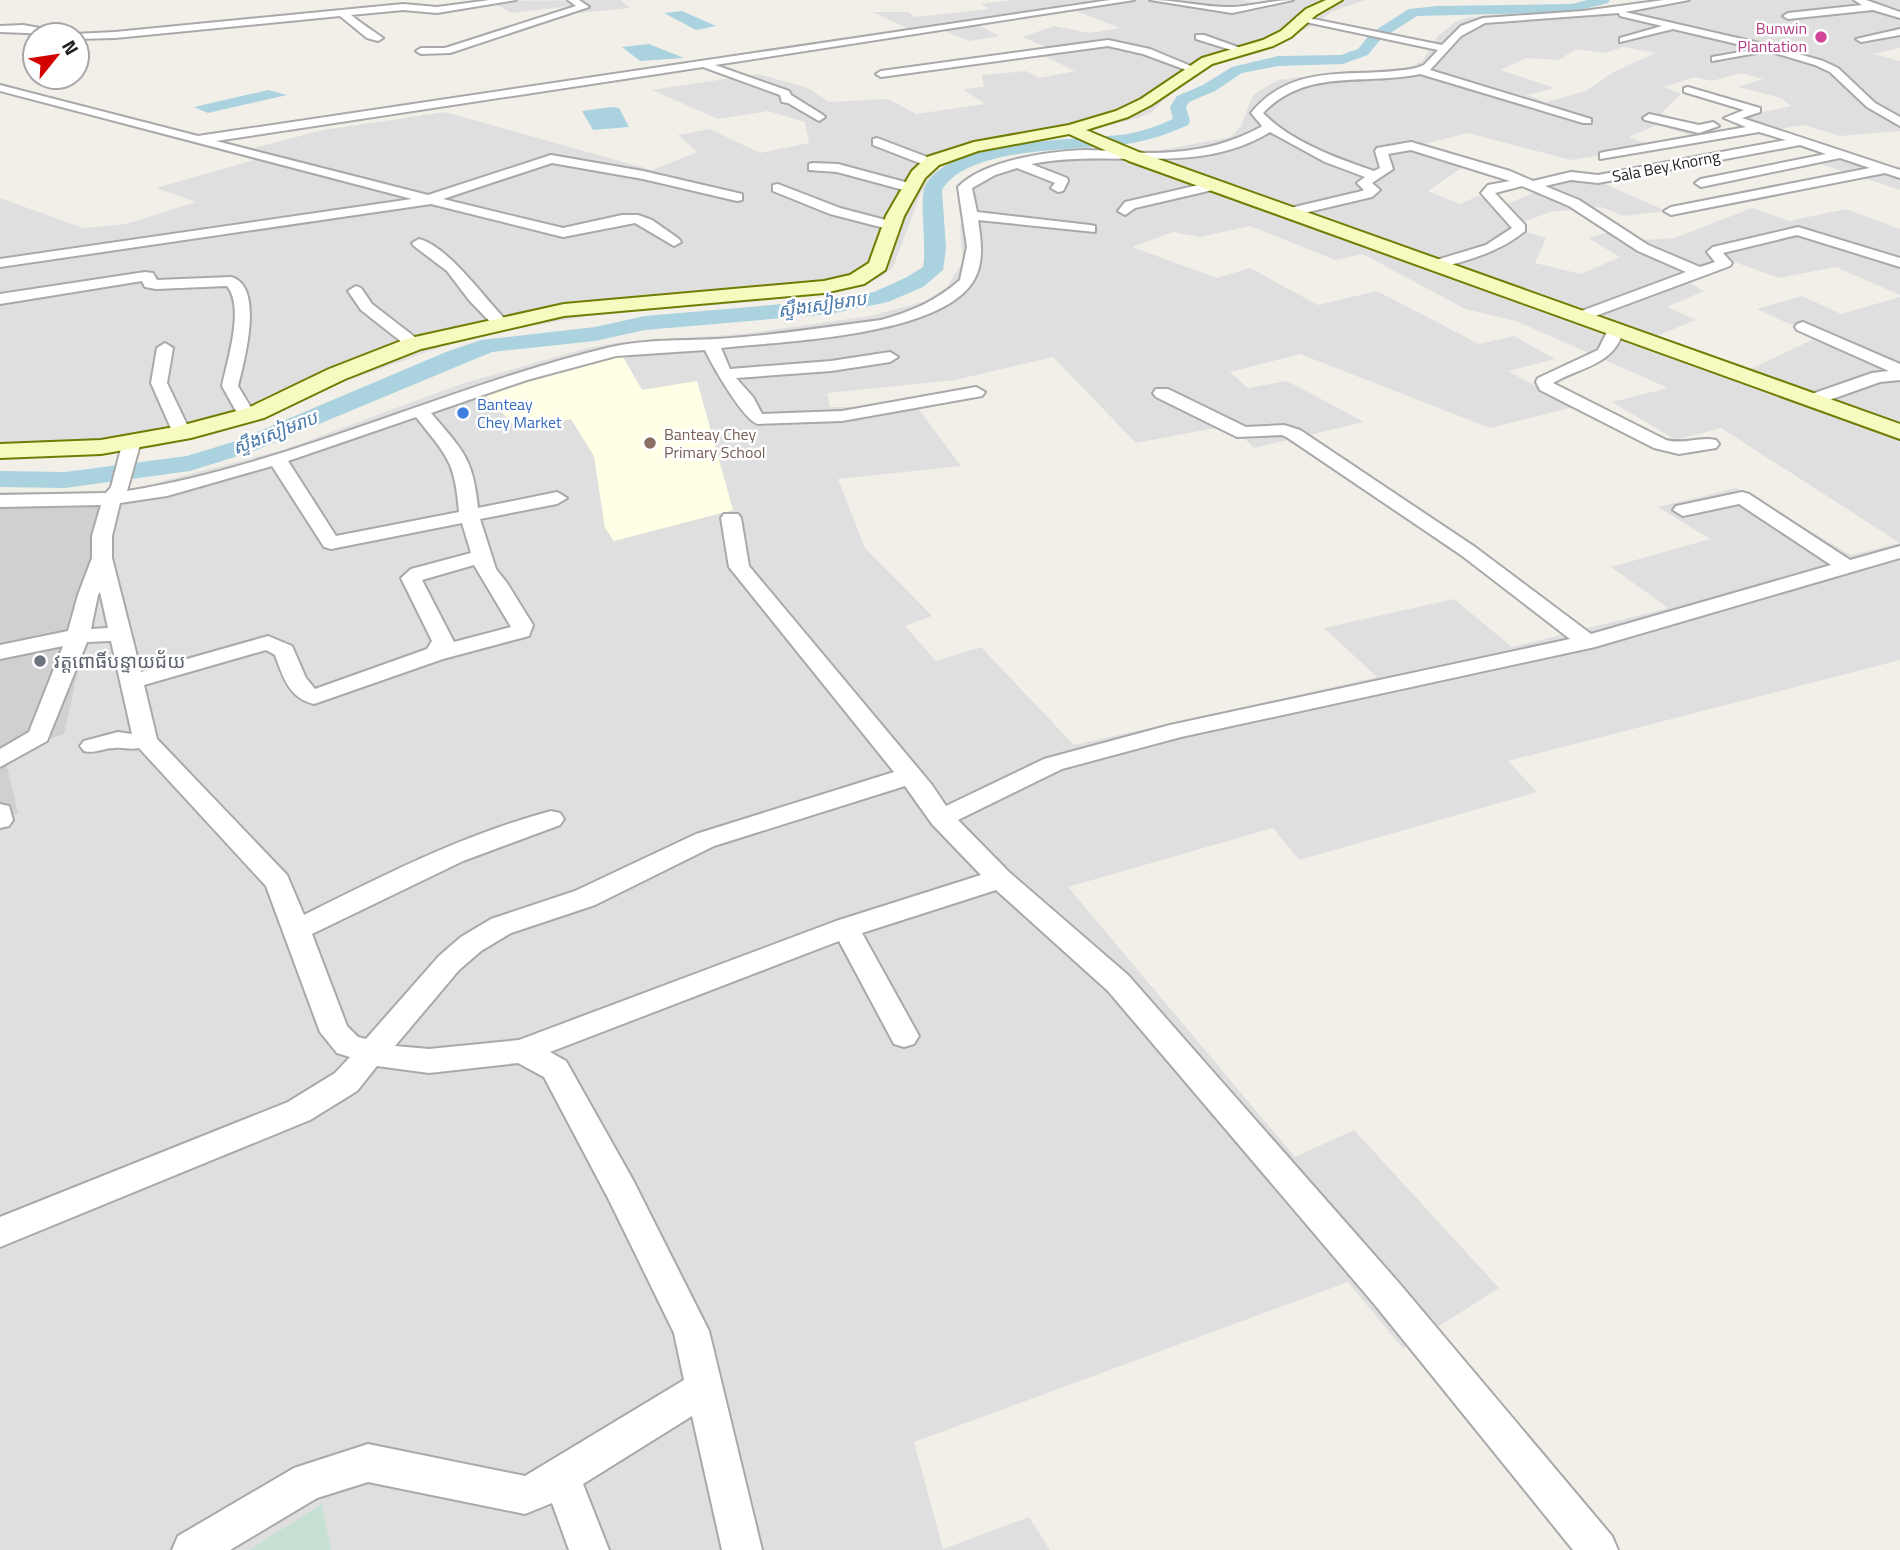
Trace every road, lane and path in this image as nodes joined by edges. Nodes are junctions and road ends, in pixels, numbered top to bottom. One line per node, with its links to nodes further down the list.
1 (511, 0): 9 (street)
2 (573, 0): 35 (street)
3 (1129, 0): 40 (street)
4 (1155, 0): 11 (street)
5 (1288, 0): 11 (street)
6 (1336, 0): 18 (street)
7 (1677, 0): 13 (street)
8 (1859, 0): 12 (street)
9 (486, 2): 10 (street)
10 (447, 8): 14 (street); 19 (street)
11 (1216, 8): 15 (street)
12 (1873, 8): 16 (street); 17 (street)
13 (1610, 10): 20 (street); 32 (street)
14 (342, 13): 24 (street); 27 (street)
15 (1174, 15)
16 (1900, 15)
17 (1788, 16)
18 (1301, 18): 32 (street); 34 (street)
19 (463, 20)
20 (1673, 26): 28 (street); 33 (street)
21 (21, 28): 22 (street)
22 (0, 29)
23 (1900, 32): 29 (street)
24 (91, 36)
25 (1072, 36): 30 (street)
26 (1200, 37): 34 (street)
27 (378, 38)
28 (1624, 40)
29 (1861, 40)
30 (1108, 43): 36 (street); 42 (street)
31 (1002, 44): 36 (street)
32 (1443, 48): 41 (street)
33 (1774, 49): 38 (street); 53 (street)
34 (1241, 50): 42 (street)
35 (421, 51)
36 (1026, 52): 43 (street)
37 (1122, 57): 39 (street)
38 (1716, 59)
39 (1141, 63)
40 (703, 65): 49 (street); 57 (street)
41 (1420, 70): 46 (street); 54 (street)
42 (1178, 73): 56 (street)
43 (881, 74)
44 (0, 88): 57 (street)
45 (1688, 90): 51 (street)
46 (1521, 100): 47 (street); 52 (street)
47 (1490, 106)
48 (1708, 111): 51 (street)
49 (819, 117)
50 (1648, 118): 55 (street)
51 (1730, 118): 55 (street)
52 (1587, 121)
53 (1900, 122)
54 (1269, 126): 61 (street); 67 (street)
55 (1755, 127): 59 (street); 62 (street)
56 (1077, 131): 61 (street); 63 (street)
57 (197, 140): 75 (street)
58 (877, 142): 63 (street)
59 (1800, 142): 60 (street); 68 (street, Sala Bey Knorng)
60 (1841, 155): 66 (street); 69 (street)
61 (1131, 156): 64 (street); 70 (street)
62 (1604, 156)
63 (931, 163): 72 (street)
64 (1018, 164): 73 (street); 79 (street)
65 (813, 167): 72 (street)
66 (1895, 172): 77 (street)
67 (1372, 176): 68 (street); 78 (street)
68 (1527, 183): 88 (street, Sala Bey Knorng); 89 (street)
69 (1701, 183)
70 (1216, 185): 76 (street); 78 (street)
71 (778, 188): 80 (street)
72 (911, 188): 80 (street)
73 (1058, 188)
74 (737, 197): 75 (street)
75 (434, 199): 82 (street); 90 (street)
76 (1125, 211)
77 (1671, 211)
78 (1291, 212): 88 (street)
79 (971, 215): 81 (street); 98 (street)
80 (892, 226): 94 (street)
81 (1090, 229)
82 (674, 242)
83 (419, 243): 94 (street)
84 (1900, 251): 85 (street)
85 (1881, 256): 87 (street); 89 (street)
86 (0, 263): 90 (street)
87 (1900, 263)
88 (1438, 264): 93 (street)
89 (1698, 272): 93 (street)
90 (35, 276): 92 (street); 107 (street)
91 (356, 291): 97 (street)
92 (0, 299)
93 (1583, 316): 96 (street)
94 (500, 323): 97 (street)
95 (1803, 327): 101 (street)
96 (1616, 328): 105 (street); 110 (street)
97 (414, 344): 107 (street)
98 (710, 344): 102 (street); 106 (street)
99 (165, 348): 109 (street)
100 (890, 358): 102 (street)
101 (1900, 372): 105 (street)
102 (724, 374): 103 (street)
103 (976, 392)
104 (1162, 393): 126 (street)
105 (1812, 400): 108 (street)
106 (419, 411): 113 (street); 118 (street)
107 (247, 416): 109 (street)
108 (1900, 432)
109 (182, 433): 111 (street)
110 (1710, 444)
111 (130, 449): 112 (street); 114 (street)
112 (0, 452)
113 (277, 459): 114 (street); 118 (street)
114 (116, 493): 116 (street); 122 (street)
115 (557, 498): 118 (street)
116 (0, 500)
117 (1683, 510): 123 (street)
118 (470, 514): 121 (street)
119 (732, 518): 133 (street)
120 (1900, 552): 123 (street)
121 (481, 557): 128 (street); 128 (street)
122 (102, 558): 124 (street); 125 (street)
123 (1847, 567): 126 (street)
124 (119, 634): 125 (street); 129 (street)
125 (78, 636): 127 (street); 132 (street)
126 (1587, 642): 133 (street)
127 (0, 652)
128 (435, 654): 129 (street)
129 (132, 681): 130 (street)
130 (145, 738): 131 (street); 139 (street)
131 (92, 747)
132 (0, 759)
133 (931, 801): 137 (street); 142 (street)
134 (0, 812): 136 (street)
135 (551, 819): 139 (street)
136 (0, 820)
137 (1000, 879): 138 (street); 149 (street)
138 (846, 928): 140 (street); 141 (street)
139 (297, 930): 142 (street)
140 (904, 1036)
141 (521, 1051): 142 (street); 144 (street)
142 (377, 1055): 143 (street)
143 (0, 1232)
144 (703, 1389): 145 (street); 148 (street)
145 (561, 1477): 146 (street); 147 (street)
146 (192, 1550)
147 (589, 1550)
148 (742, 1550)
149 (1598, 1550)

